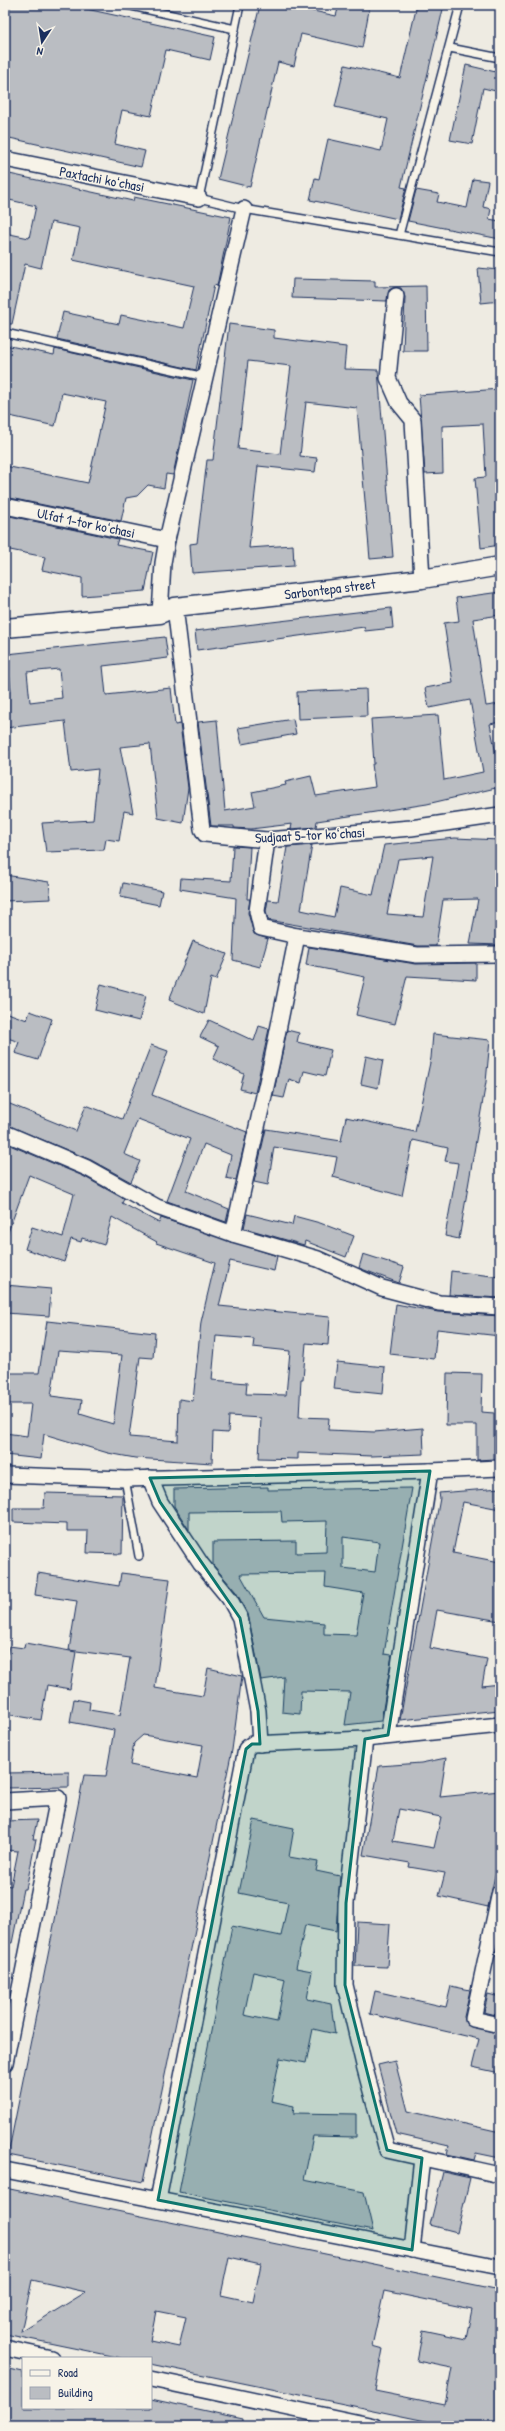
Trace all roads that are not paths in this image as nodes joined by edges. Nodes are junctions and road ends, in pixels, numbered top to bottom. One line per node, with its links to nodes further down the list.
1 (127, 5): 4 (lane)
2 (240, 5): 4 (lane)
3 (460, 5): 5 (lane)
4 (234, 29): 8 (lane)
5 (450, 48): 6 (lane); 10 (lane)
6 (500, 58)
7 (5, 159): 8 (street, Paxtachi koʻchasi)
8 (198, 198): 9 (lane)
9 (244, 208): 10 (lane); 14 (street, Sudjaat 5-tor koʻchasi)
10 (400, 235): 11 (lane)
11 (500, 252)
12 (396, 296): 18 (street)
13 (5, 333): 14 (lane)
14 (205, 377): 16 (street, Sudjaat 5-tor koʻchasi)
15 (5, 506): 16 (street, Ulfat 1-tor koʻchasi)
16 (167, 540): 19 (street, Sudjaat 5-tor koʻchasi)
17 (500, 566): 18 (street, Sarbontepa street)
18 (422, 578): 19 (street, Sarbontepa street)
19 (167, 610): 20 (street, Sarbontepa street); 22 (street, Sudjaat 5-tor koʻchasi)
20 (5, 628)
21 (500, 815): 22 (street, Sudjaat 5-tor koʻchasi)
22 (267, 840): 23 (street)
23 (297, 936): 24 (street); 26 (street)
24 (500, 954)
25 (5, 1133): 26 (street)
26 (233, 1234): 27 (street)
27 (500, 1307)
28 (500, 1468): 29 (street)
29 (430, 1471): 31 (street); 35 (street)
30 (5, 1476): 32 (street)
31 (150, 1478): 32 (street); 37 (street)
32 (125, 1479): 33 (lane)
33 (139, 1556)
34 (500, 1725): 35 (street)
35 (388, 1735): 36 (street)
36 (365, 1739): 37 (street); 42 (street)
37 (260, 1744): 45 (street)
38 (5, 1801): 41 (street)
39 (500, 1892): 40 (street)
40 (500, 2025)
41 (5, 2063)
42 (422, 2158): 44 (street); 46 (street)
43 (5, 2170): 45 (street)
44 (500, 2175)
45 (158, 2200): 46 (street)
46 (412, 2250): 47 (street)
47 (500, 2267)
48 (5, 2348): 49 (street)
49 (46, 2357)
50 (152, 2379): 51 (street)
51 (374, 2426)

